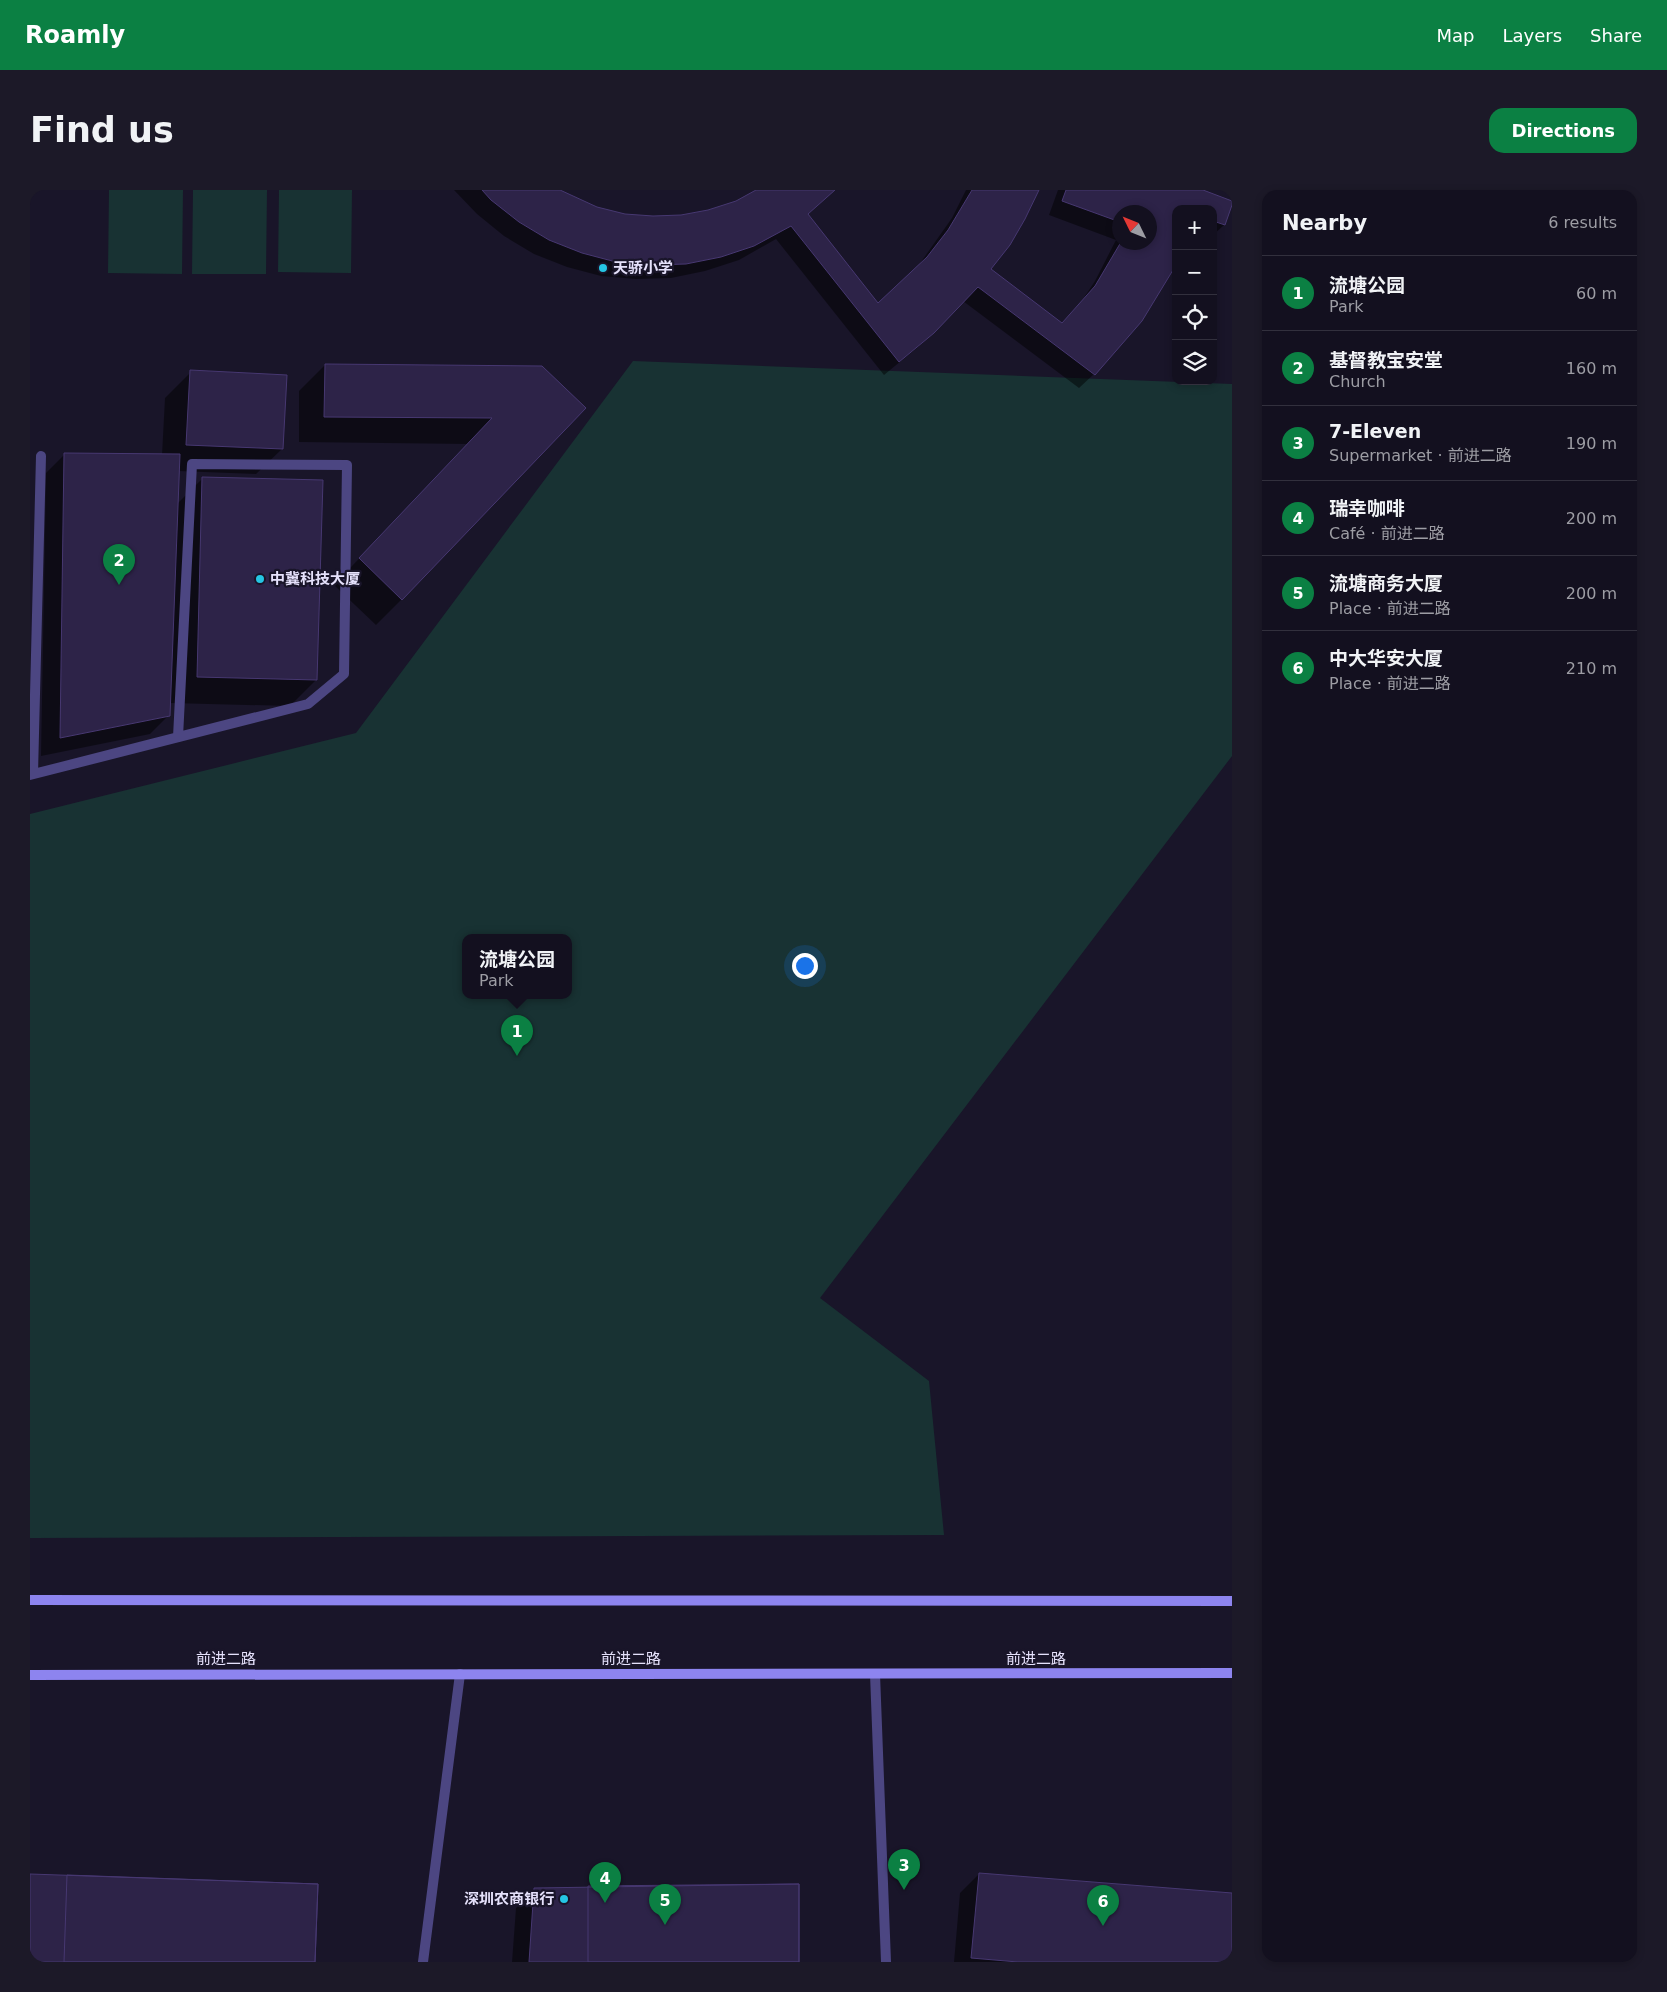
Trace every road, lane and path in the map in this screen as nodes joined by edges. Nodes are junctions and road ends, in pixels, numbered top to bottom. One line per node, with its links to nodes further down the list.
1 (41, 456): 3 (street)
2 (178, 737): 2 (street); 3 (street)
3 (32, 775)
4 (30, 1600): 5 (main road)
5 (1232, 1601)
6 (1232, 1673): 9 (main road, 前进二路)
7 (30, 1674): 8 (main road, 前进二路)
8 (460, 1674): 9 (main road, 前进二路); 10 (street)
9 (875, 1674): 11 (street)
10 (423, 1962)
11 (886, 1962)

